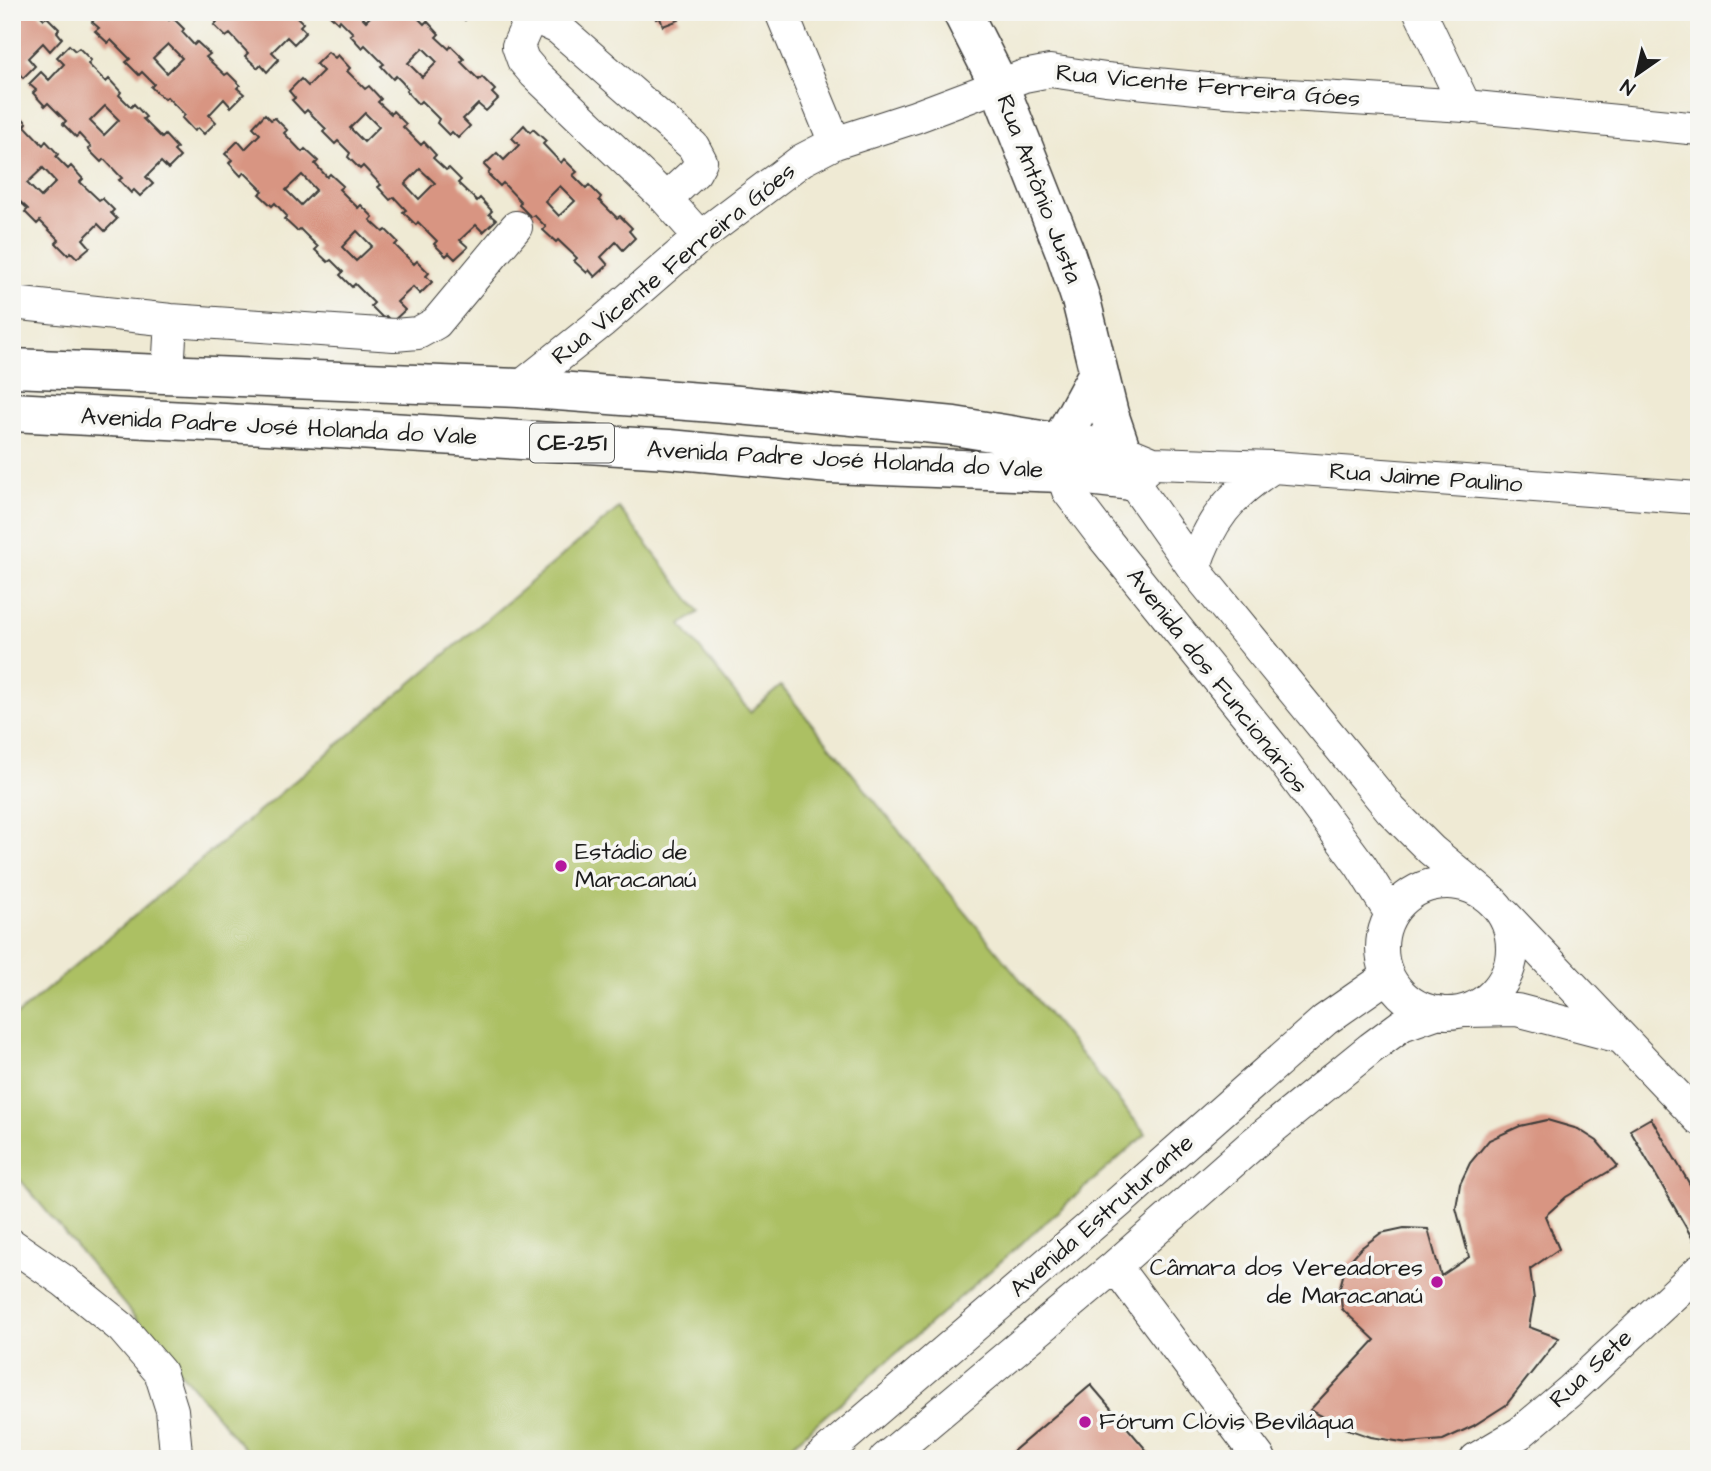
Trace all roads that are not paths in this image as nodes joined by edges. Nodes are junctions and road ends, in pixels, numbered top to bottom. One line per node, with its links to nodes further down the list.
1 (781, 12): 7 (street)
2 (962, 12): 4 (main road, Rua Antônio Justa)
3 (1420, 12): 5 (street)
4 (999, 85): 5 (street, Rua Vicente Ferreira Góes); 7 (street, Rua Vicente Ferreira Góes); 15 (main road, Rua Antônio Justa)
5 (1465, 106): 6 (street, Rua Vicente Ferreira Góes)
6 (1699, 130)
7 (835, 143): 10 (street, Rua Vicente Ferreira Góes)
8 (666, 199): 8 (street); 10 (street)
9 (516, 227): 12 (street)
10 (700, 237): 17 (street, Rua Vicente Ferreira Góes)
11 (12, 303): 12 (street)
12 (171, 320): 14 (street)
13 (12, 368): 14 (main road, Avenida Padre José Holanda do Vale / CE-251)
14 (168, 373): 16 (main road, Avenida Padre José Holanda do Vale / CE-251)
15 (1098, 373): 20 (main road); 21 (main road, Rua Antônio Justa)
16 (342, 381): 17 (main road, Avenida Padre José Holanda do Vale / CE-251); 19 (main road)
17 (519, 388): 20 (main road, Avenida Padre José Holanda do Vale / CE-251)
18 (12, 412): 19 (main road, Avenida Padre José Holanda do Vale / CE-251)
19 (341, 429): 20 (main road, Avenida Padre José Holanda do Vale / CE-251)
20 (1061, 458): 21 (main road, Avenida Padre José Holanda do Vale / CE-251); 26 (street, Avenida dos Funcionários)
21 (1135, 464): 22 (street, Rua Jaime Paulino / CE-251); 24 (street, Avenida dos Funcionários)
22 (1273, 467): 23 (street, Rua Jaime Paulino / CE-251); 24 (street)
23 (1699, 498)
24 (1194, 569): 25 (street, Avenida dos Funcionários)
25 (1491, 901): 26 (street); 28 (street, Avenida Estruturante); 29 (street, Avenida dos Funcionários)
26 (1391, 914): 27 (street)
27 (1388, 976): 28 (street, Avenida Estruturante); 35 (street, Avenida Estruturante)
28 (1449, 1012): 29 (street, Avenida Estruturante); 32 (street, Avenida Estruturante)
29 (1620, 1037): 30 (street, Avenida dos Funcionários)
30 (1699, 1119)
31 (12, 1245): 34 (street)
32 (1115, 1265): 36 (street, Avenida Estruturante); 37 (street)
33 (1699, 1271): 38 (street, Rua Sete)
34 (176, 1453)
35 (818, 1459)
36 (885, 1459)
37 (1260, 1459)
38 (1476, 1459)

